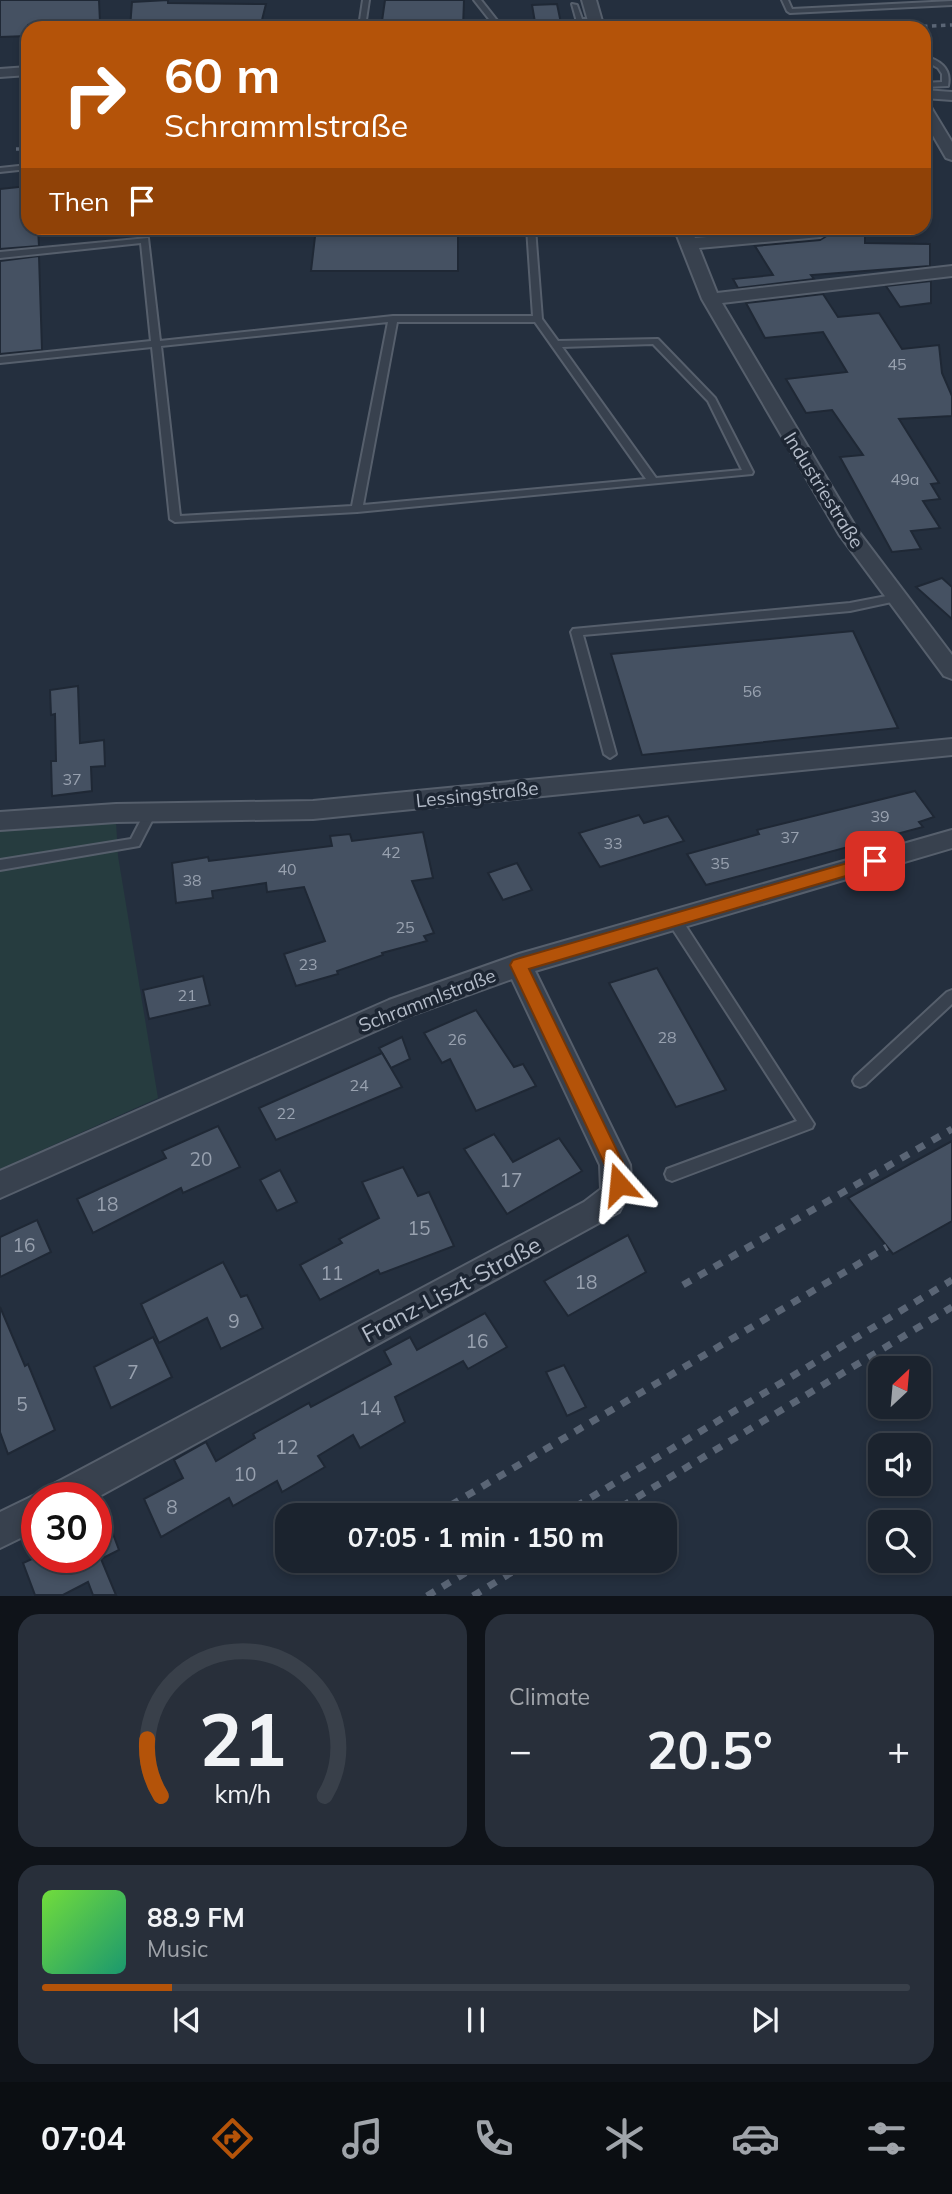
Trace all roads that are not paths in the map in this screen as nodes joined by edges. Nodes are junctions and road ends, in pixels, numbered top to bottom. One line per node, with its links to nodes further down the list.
1 (366, 0): 7 (lane)
2 (477, 0): 8 (lane)
3 (589, 0): 10 (street)
4 (785, 0): 5 (lane)
5 (952, 3)
6 (574, 5): 9 (lane)
7 (363, 20)
8 (494, 21)
9 (579, 21)
10 (595, 21)
11 (931, 61): 14 (lane)
12 (21, 72): 13 (street)
13 (0, 73)
14 (931, 84)
15 (931, 94): 16 (street)
16 (952, 96)
17 (931, 119): 18 (street)
18 (952, 156)
19 (21, 168): 20 (lane)
20 (0, 170)
21 (532, 235): 28 (lane)
22 (719, 235): 23 (street, Industriestraße)
23 (685, 236): 26 (street, Industriestraße)
24 (0, 255): 29 (lane)
25 (952, 271): 26 (street)
26 (711, 299): 34 (street, Industriestraße)
27 (393, 319): 28 (lane); 29 (lane); 33 (lane)
28 (538, 320): 30 (lane)
29 (157, 343): 31 (lane); 33 (lane)
30 (556, 344): 32 (lane); 32 (lane)
31 (0, 360)
32 (653, 481): 33 (lane)
33 (357, 509)
34 (897, 598): 35 (street, Industriestraße); 37 (lane)
35 (951, 669)
36 (952, 747): 38 (street, Lessingstraße)
37 (610, 754)
38 (150, 813): 39 (street, Lessingstraße); 41 (lane)
39 (0, 821)
40 (952, 838): 42 (street, Schrammlstraße)
41 (0, 865)
42 (675, 920): 43 (street, Schrammlstraße); 46 (lane)
43 (519, 965): 47 (street, Schrammlstraße); 48 (street, Franz-Liszt-Straße)
44 (952, 996): 45 (lane)
45 (860, 1081)
46 (672, 1174)
47 (0, 1185)
48 (92, 1482)
49 (21, 1520): 50 (street)
50 (0, 1531)

